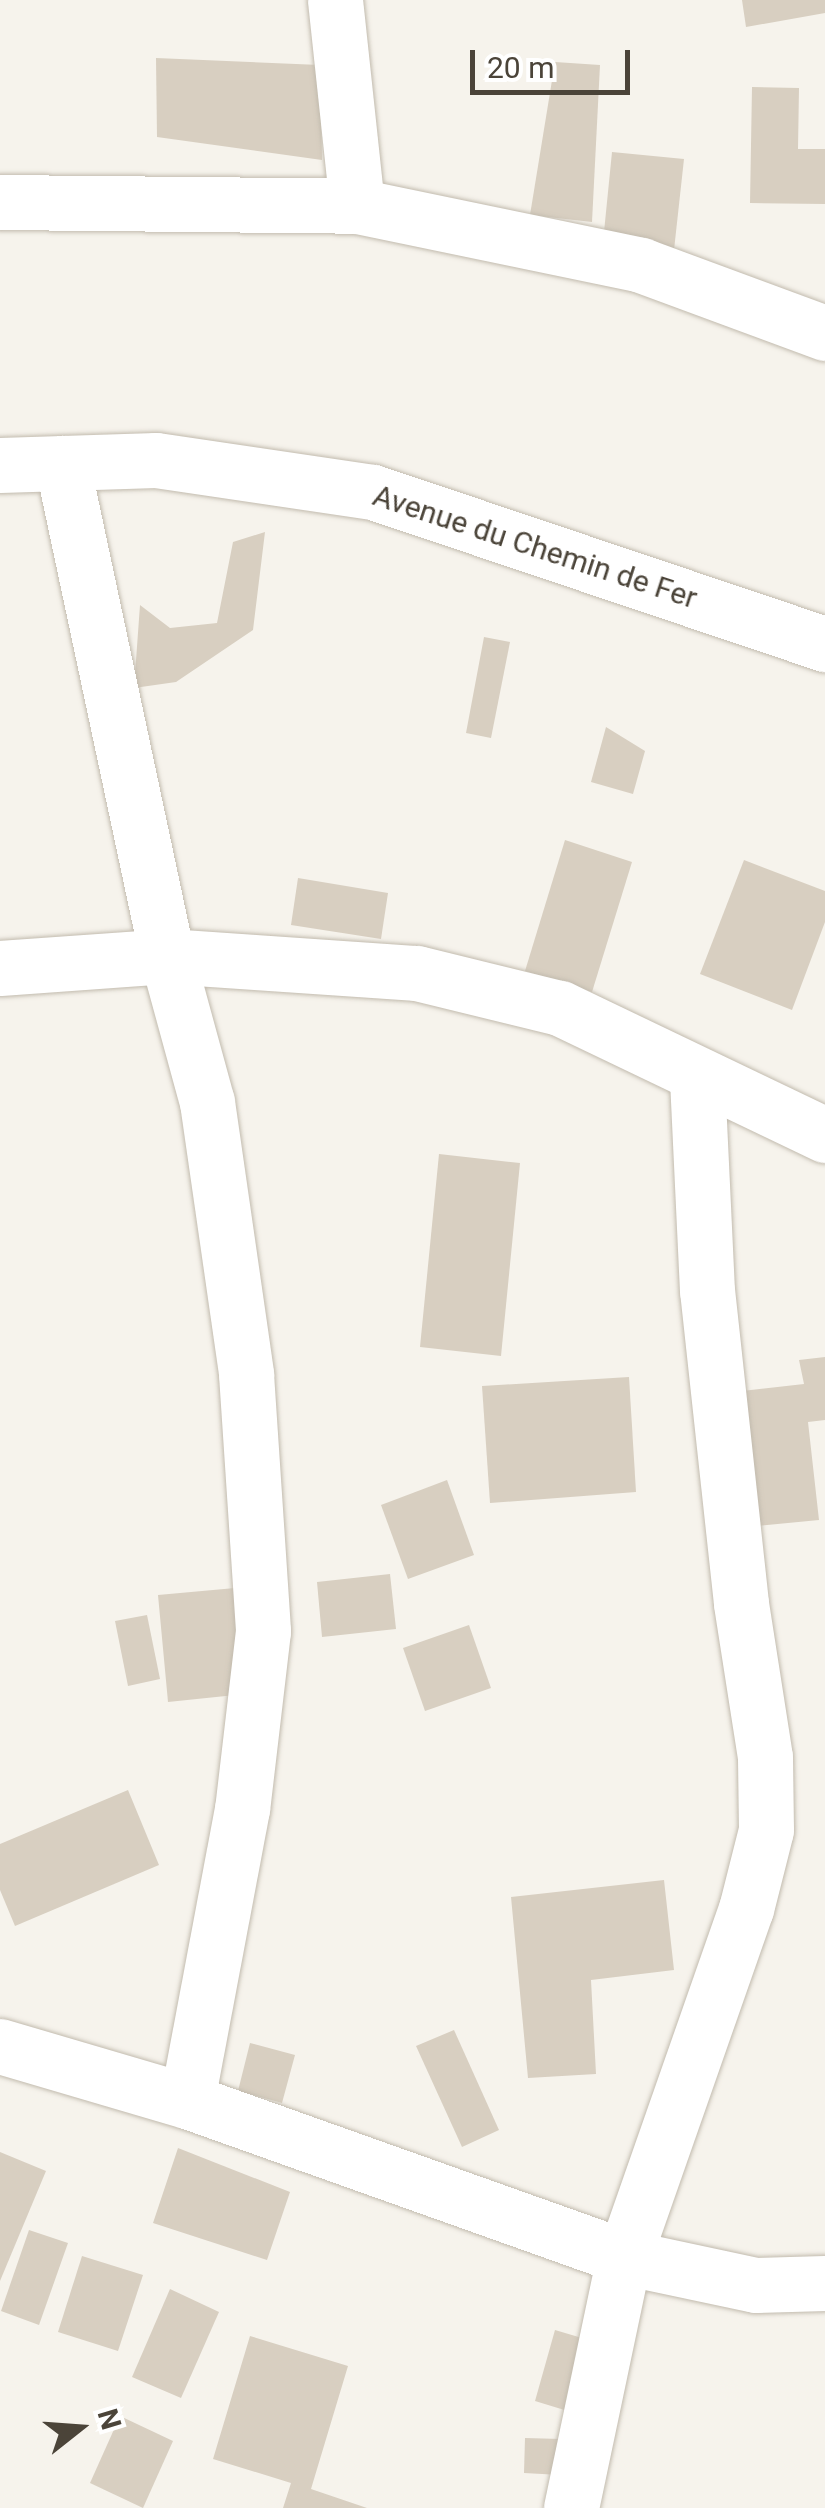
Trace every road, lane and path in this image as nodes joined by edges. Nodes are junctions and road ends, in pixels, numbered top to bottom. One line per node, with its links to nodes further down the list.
1 (335, 0): 3 (street)
2 (0, 202): 3 (street)
3 (357, 206): 4 (street)
4 (825, 333)
5 (62, 463): 6 (street, Avenue du Chemin de Fer); 7 (street, Avenue du Chemin de Fer); 8 (street)
6 (0, 466)
7 (825, 644)
8 (167, 956): 9 (street); 10 (street); 13 (street)
9 (0, 968)
10 (698, 1075): 11 (street); 14 (street)
11 (825, 1136)
12 (0, 2046): 13 (street)
13 (187, 2101): 14 (street)
14 (624, 2257): 15 (street); 16 (street)
15 (825, 2282)
16 (571, 2508)

